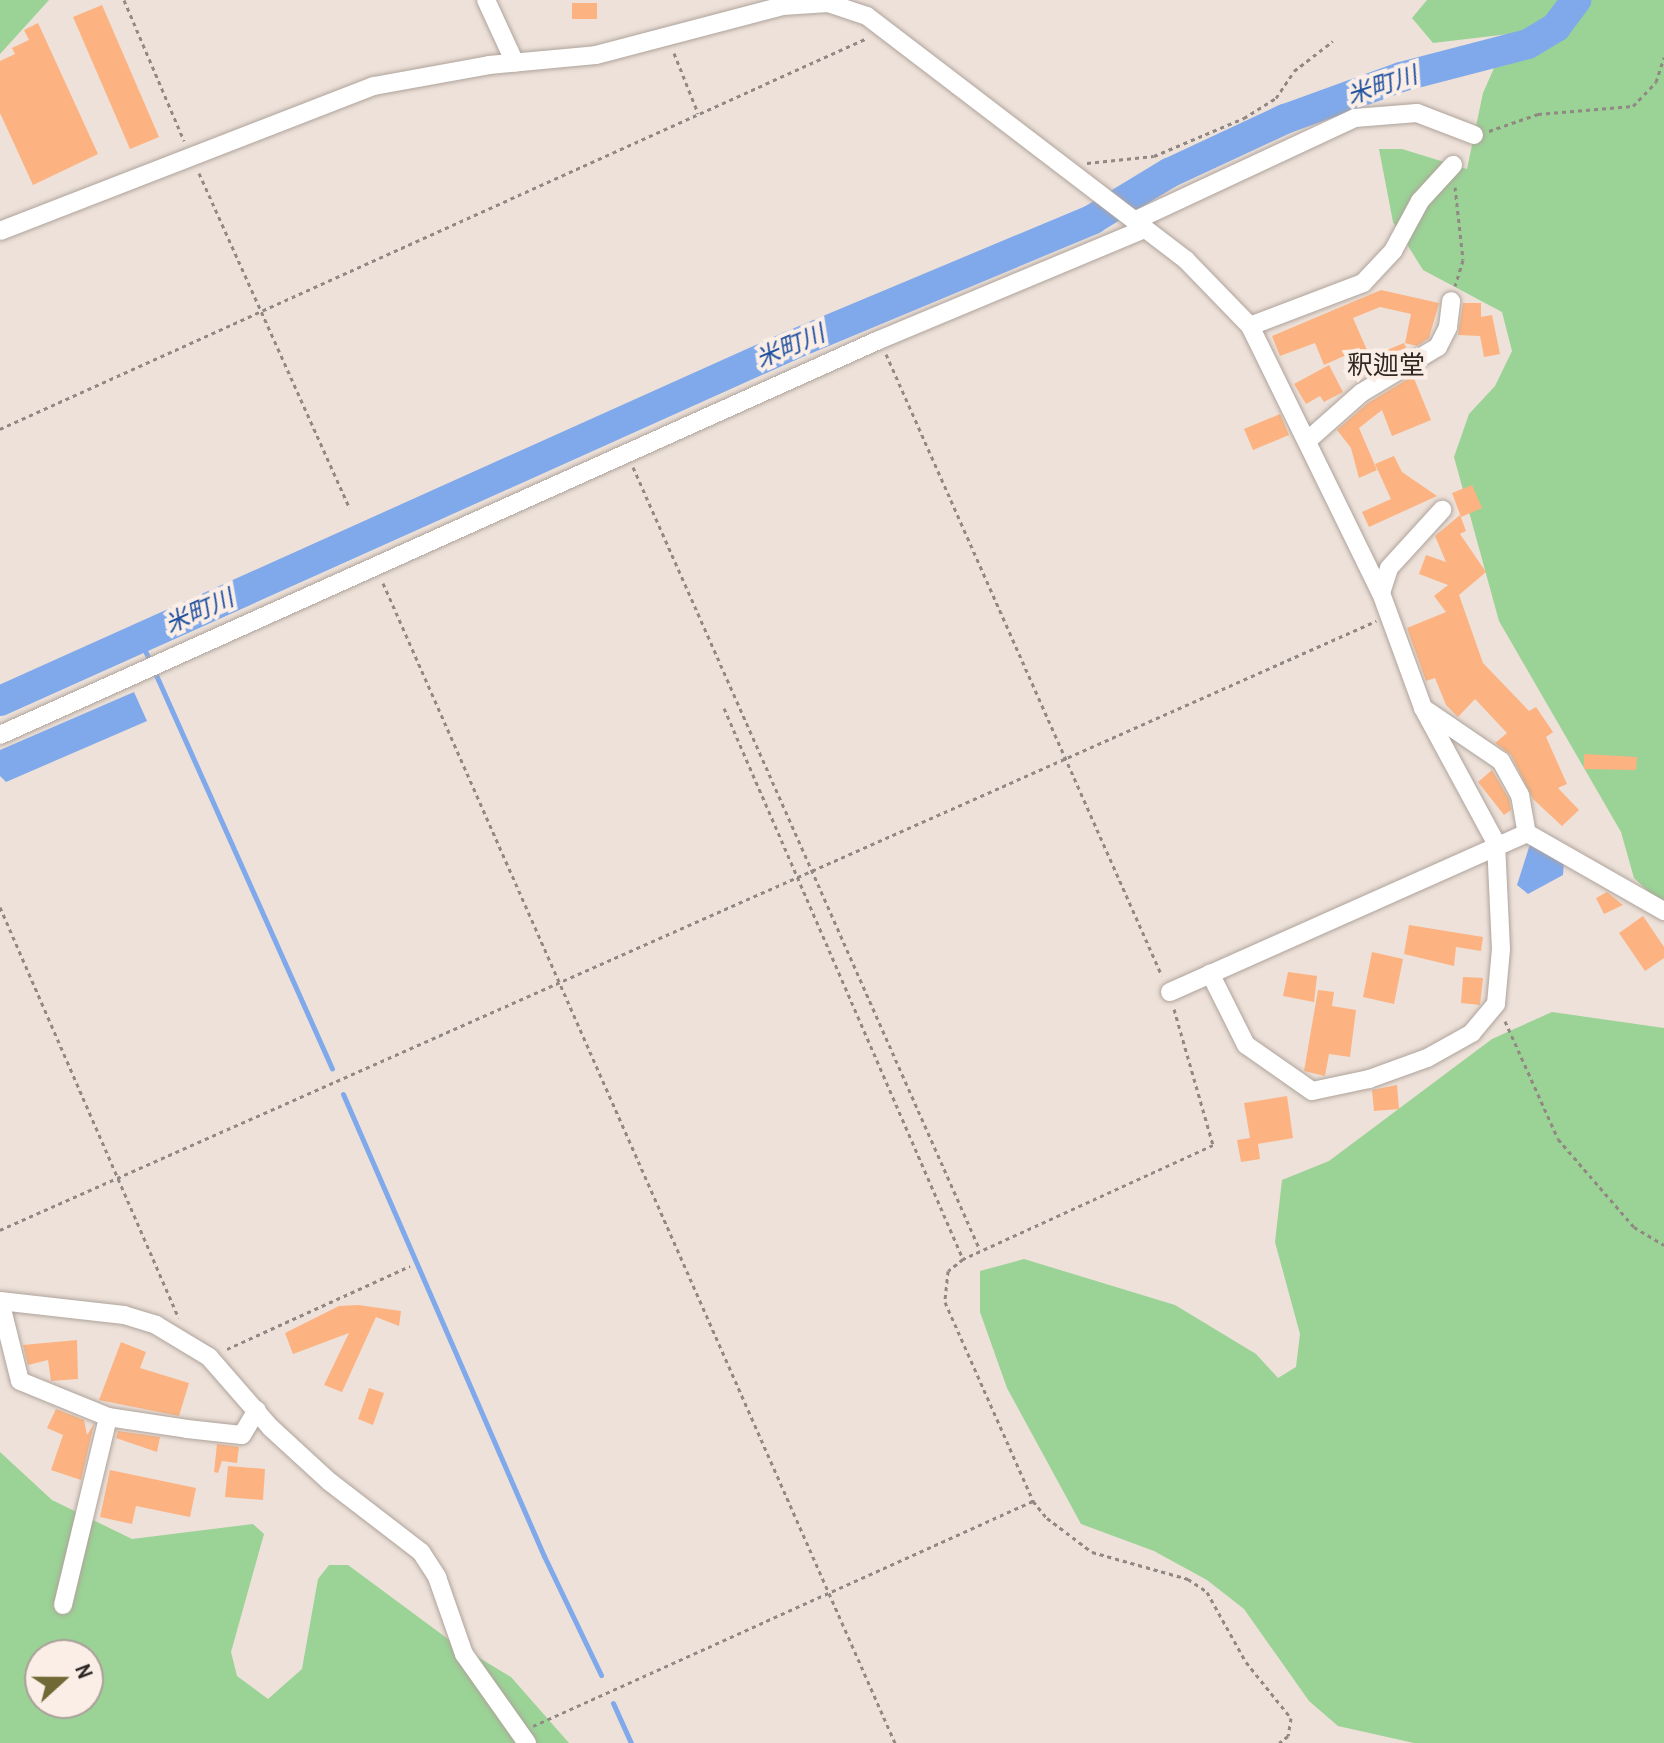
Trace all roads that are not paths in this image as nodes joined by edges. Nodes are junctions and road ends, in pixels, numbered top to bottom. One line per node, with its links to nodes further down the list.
1 (486, 0): 3 (street)
2 (782, 3): 3 (street); 6 (street)
3 (515, 63): 7 (street)
4 (1474, 135): 6 (street)
5 (1453, 165): 9 (street)
6 (1136, 222): 9 (street); 14 (street)
7 (0, 231)
8 (1451, 301): 10 (street)
9 (1250, 326): 10 (street)
10 (1307, 441): 12 (street)
11 (1442, 510): 12 (street)
12 (1381, 593): 13 (street)
13 (1423, 708): 15 (street); 16 (street)
14 (0, 735)
15 (1527, 833): 16 (street); 17 (street)
16 (1496, 843): 18 (street); 18 (street)
17 (1664, 911)
18 (1210, 973): 19 (street)
19 (1170, 992)
20 (0, 1301): 21 (street); 22 (street)
21 (257, 1410): 22 (street); 24 (street)
22 (108, 1417): 23 (street)
23 (63, 1605)
24 (523, 1738)

